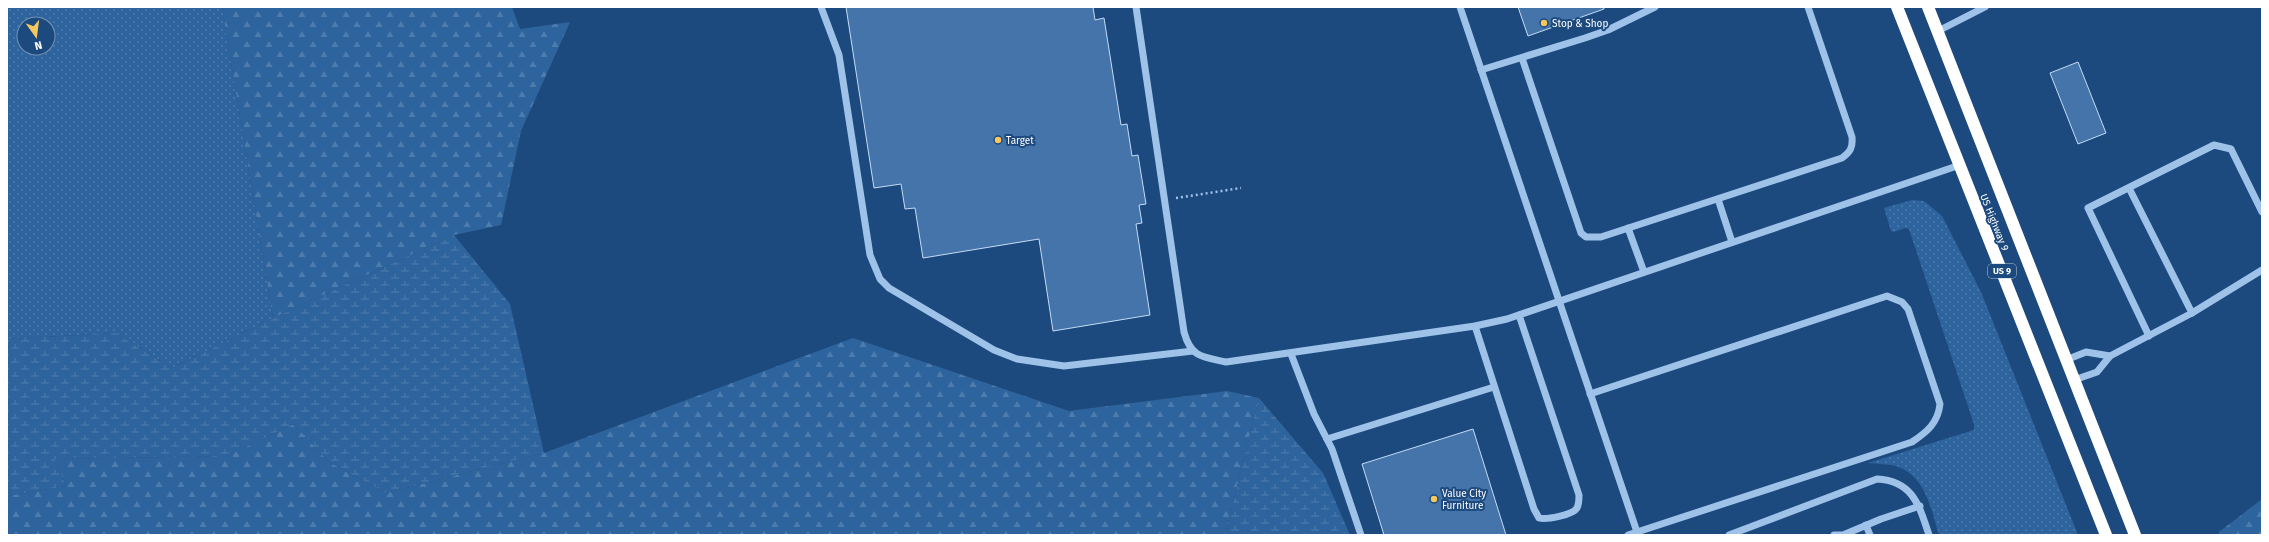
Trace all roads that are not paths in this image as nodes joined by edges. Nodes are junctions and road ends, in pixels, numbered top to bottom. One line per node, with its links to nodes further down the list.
1 (821, 7): 25 (lane)
2 (1136, 7): 25 (lane)
3 (1460, 7): 11 (lane)
4 (1655, 7): 10 (lane)
5 (1808, 7): 14 (lane)
6 (1897, 7): 12 (highway, US Highway 9 / US 9)
7 (1928, 7): 9 (highway, US Highway 9 / US 9)
8 (1985, 7): 9 (lane)
9 (1938, 31): 28 (highway, US Highway 9 / US 9)
10 (1522, 58): 11 (lane); 16 (lane)
11 (1482, 70): 20 (lane)
12 (1960, 165): 17 (lane); 42 (highway, US Highway 9 / US 9)
13 (2129, 188): 15 (lane); 21 (lane); 24 (lane)
14 (1718, 199): 16 (lane); 17 (lane)
15 (2262, 212)
16 (1628, 228): 19 (lane)
17 (1732, 242): 19 (lane)
18 (2262, 270): 21 (lane)
19 (1644, 272): 20 (lane)
20 (1558, 301): 22 (lane); 31 (lane)
21 (2192, 313): 24 (lane)
22 (1518, 315): 23 (lane); 30 (lane)
23 (1475, 326): 26 (lane); 30 (lane)
24 (2148, 336): 27 (lane)
25 (1193, 351): 26 (lane)
26 (1292, 354): 32 (lane)
27 (2110, 356): 28 (lane); 29 (lane)
28 (2066, 360): 29 (highway, US Highway 9 / US 9)
29 (2074, 380): 43 (highway, US Highway 9 / US 9)
30 (1494, 386): 32 (lane)
31 (1590, 394): 35 (lane); 35 (lane)
32 (1327, 439): 36 (lane)
33 (1920, 506): 34 (lane); 38 (lane); 41 (lane)
34 (1866, 525): 39 (lane); 40 (lane)
35 (1637, 533): 37 (lane)
36 (1361, 535)
37 (1628, 535)
38 (1729, 535)
39 (1834, 535)
40 (1870, 535)
41 (1929, 535)
42 (2106, 535)
43 (2135, 535)

